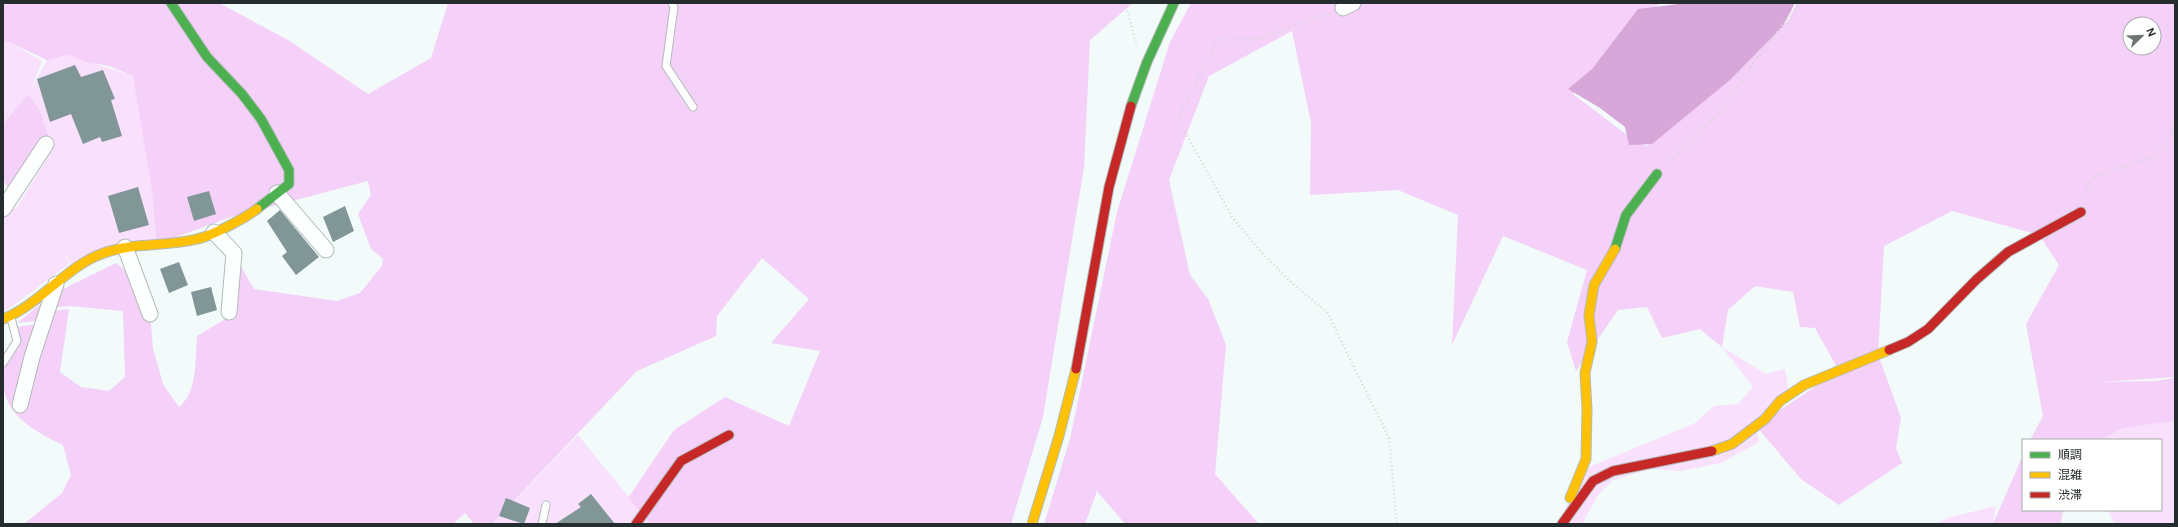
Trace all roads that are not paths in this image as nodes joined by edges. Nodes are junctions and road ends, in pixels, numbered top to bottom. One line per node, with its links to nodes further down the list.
1 (171, 3): 7 (street)
2 (672, 3): 4 (lane)
3 (1174, 3): 23 (street)
4 (692, 107)
5 (46, 144): 8 (street)
6 (1656, 174): 24 (street)
7 (277, 193): 10 (street); 12 (street)
8 (3, 209)
9 (2081, 213): 24 (street)
10 (214, 232): 11 (street); 14 (street)
11 (125, 247): 13 (street); 15 (street)
12 (326, 250)
13 (56, 284): 16 (street); 18 (street)
14 (229, 312)
15 (150, 314)
16 (6, 318): 17 (lane)
17 (3, 363)
18 (20, 405)
19 (729, 435): 22 (street)
20 (546, 505): 21 (lane)
21 (542, 524)
22 (636, 524)
23 (1032, 524)
24 (1560, 524)

